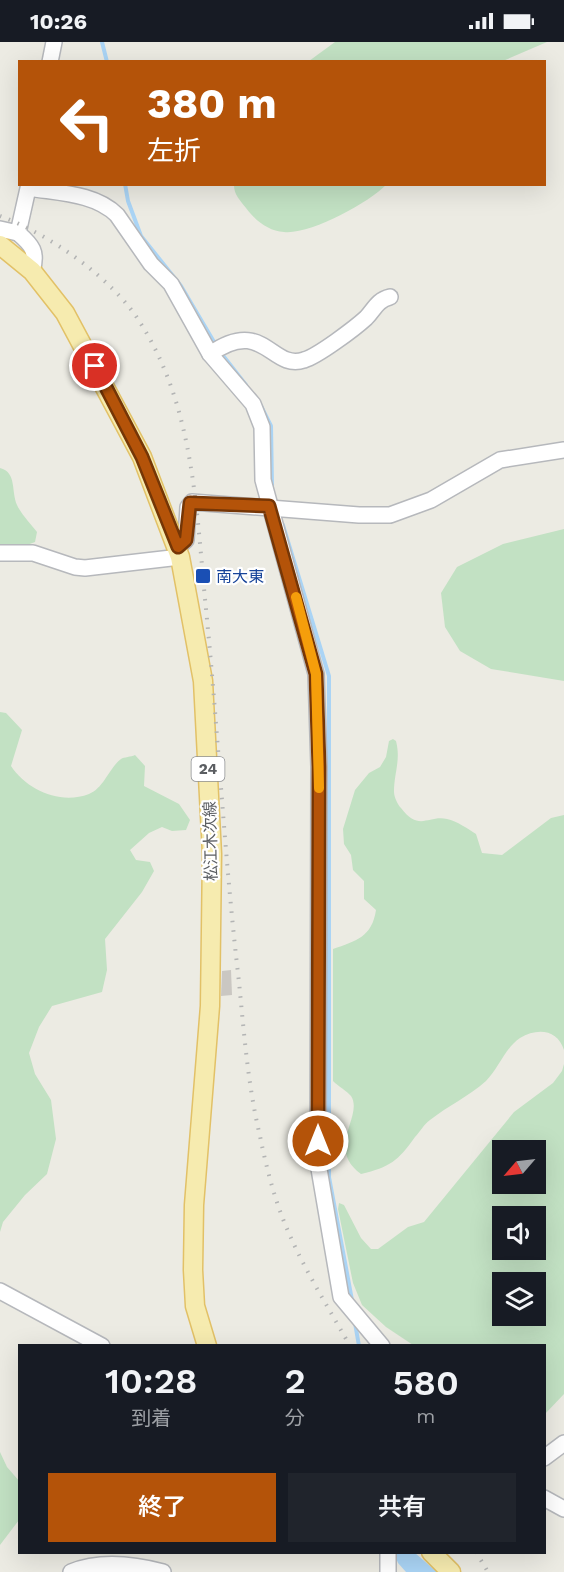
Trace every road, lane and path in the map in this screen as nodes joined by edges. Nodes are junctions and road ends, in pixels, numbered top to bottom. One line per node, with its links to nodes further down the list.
1 (54, 42): 2 (street)
2 (50, 60)
3 (29, 186): 5 (street); 9 (street)
4 (0, 229): 5 (street)
5 (18, 233): 7 (street)
6 (0, 245): 7 (main road, 松江木次線 / 24)
7 (32, 271): 12 (main road, 松江木次線 / 24)
8 (390, 297): 9 (street)
9 (215, 351): 11 (street)
10 (564, 450): 11 (street)
11 (275, 507): 12 (street); 17 (street)
12 (179, 552): 13 (street); 16 (main road, 松江木次線 / 24)
13 (0, 553)
14 (0, 1291): 15 (street)
15 (98, 1344)
16 (203, 1344)
17 (380, 1344)
18 (564, 1443): 19 (street)
19 (546, 1456)
20 (546, 1499): 21 (street)
21 (564, 1509)
22 (388, 1554): 26 (street)
23 (433, 1554): 27 (main road)
24 (71, 1572): 25 (street)
25 (163, 1572)
26 (388, 1572)
27 (451, 1572)

